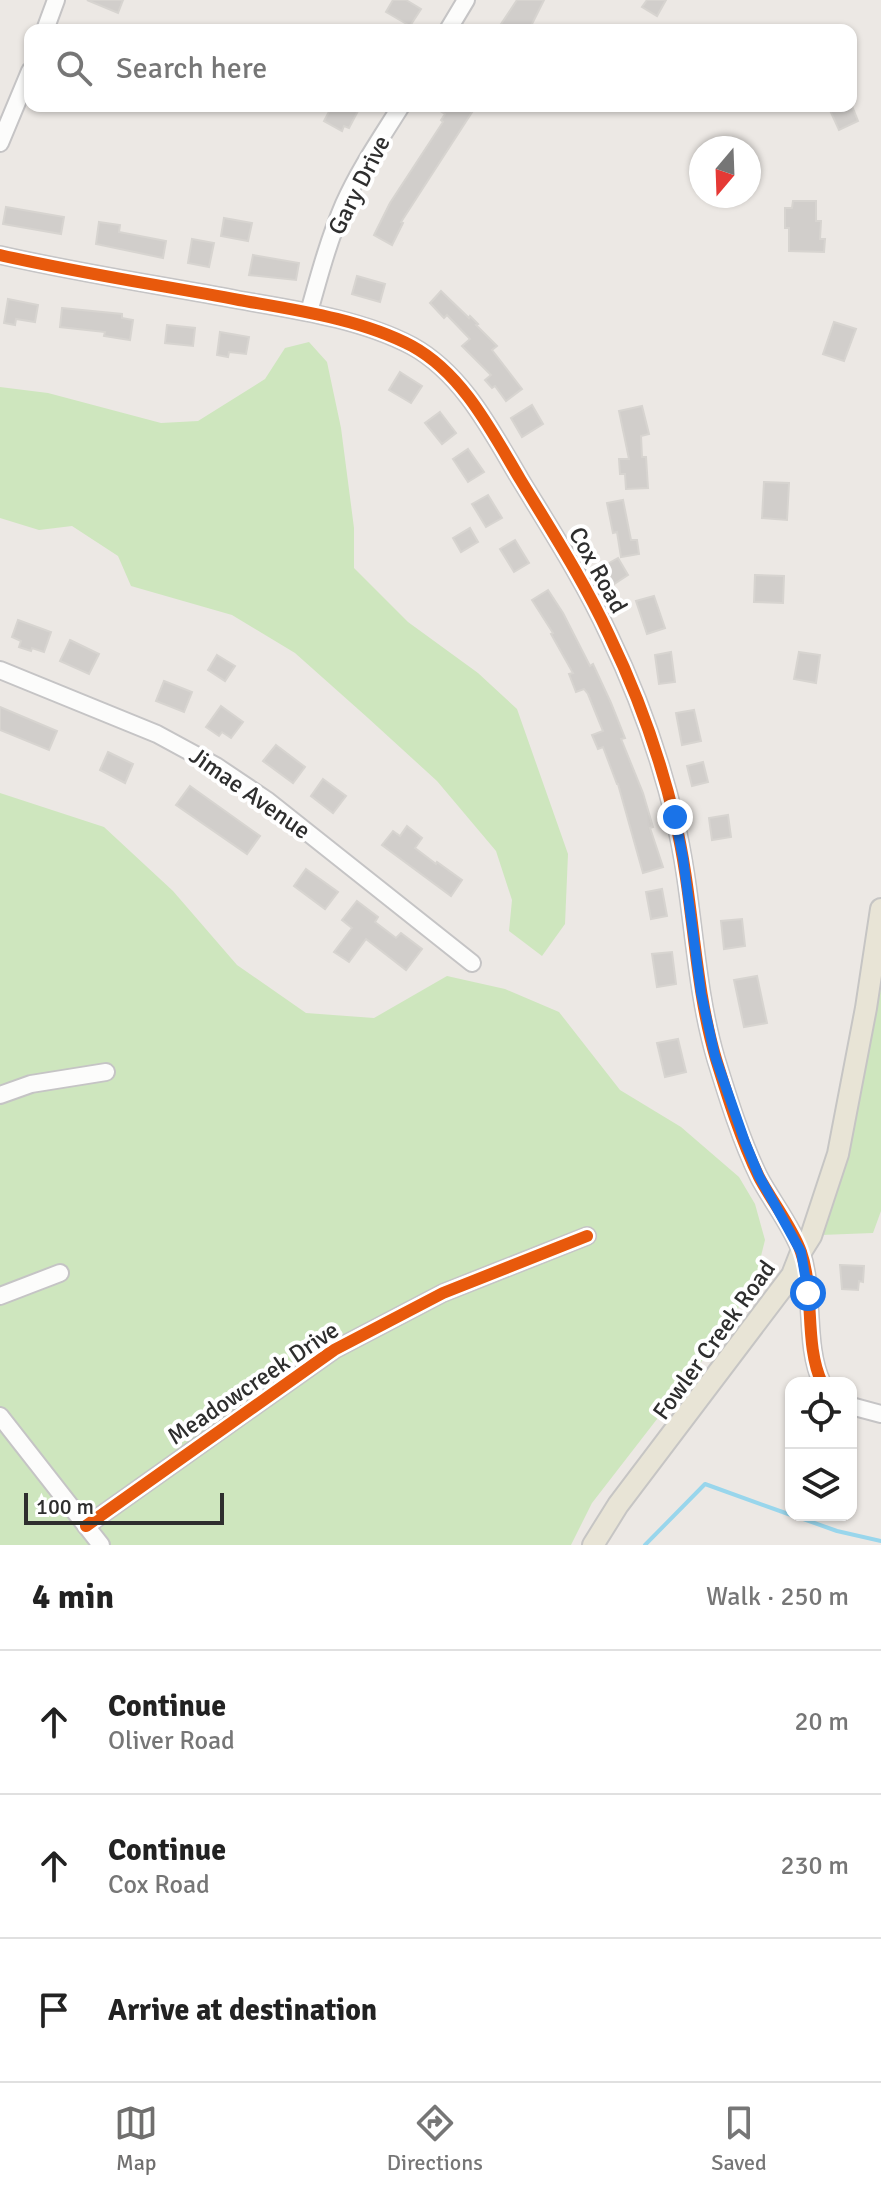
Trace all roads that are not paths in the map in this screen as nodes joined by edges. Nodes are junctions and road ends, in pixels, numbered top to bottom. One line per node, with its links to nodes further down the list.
1 (56, 0): 3 (street)
2 (466, 0): 4 (street)
3 (47, 24)
4 (452, 24)
5 (24, 85): 7 (street)
6 (397, 112): 9 (street, Gary Drive)
7 (0, 143)
8 (0, 255): 9 (street, Cox Road)
9 (309, 312): 16 (street, Cox Road)
10 (0, 670): 12 (street, Jimae Avenue)
11 (881, 909): 16 (main road, Fowler Creek Road)
12 (472, 963)
13 (106, 1072): 14 (street)
14 (0, 1095)
15 (587, 1236): 23 (street, Meadowcreek Drive)
16 (801, 1252): 19 (street, Cox Road); 25 (main road, Fowler Creek Road)
17 (60, 1273): 18 (street)
18 (0, 1296)
19 (819, 1377)
20 (857, 1408): 21 (street)
21 (881, 1414)
22 (0, 1416): 23 (street)
23 (86, 1526): 24 (street)
24 (101, 1545)
25 (593, 1545)

